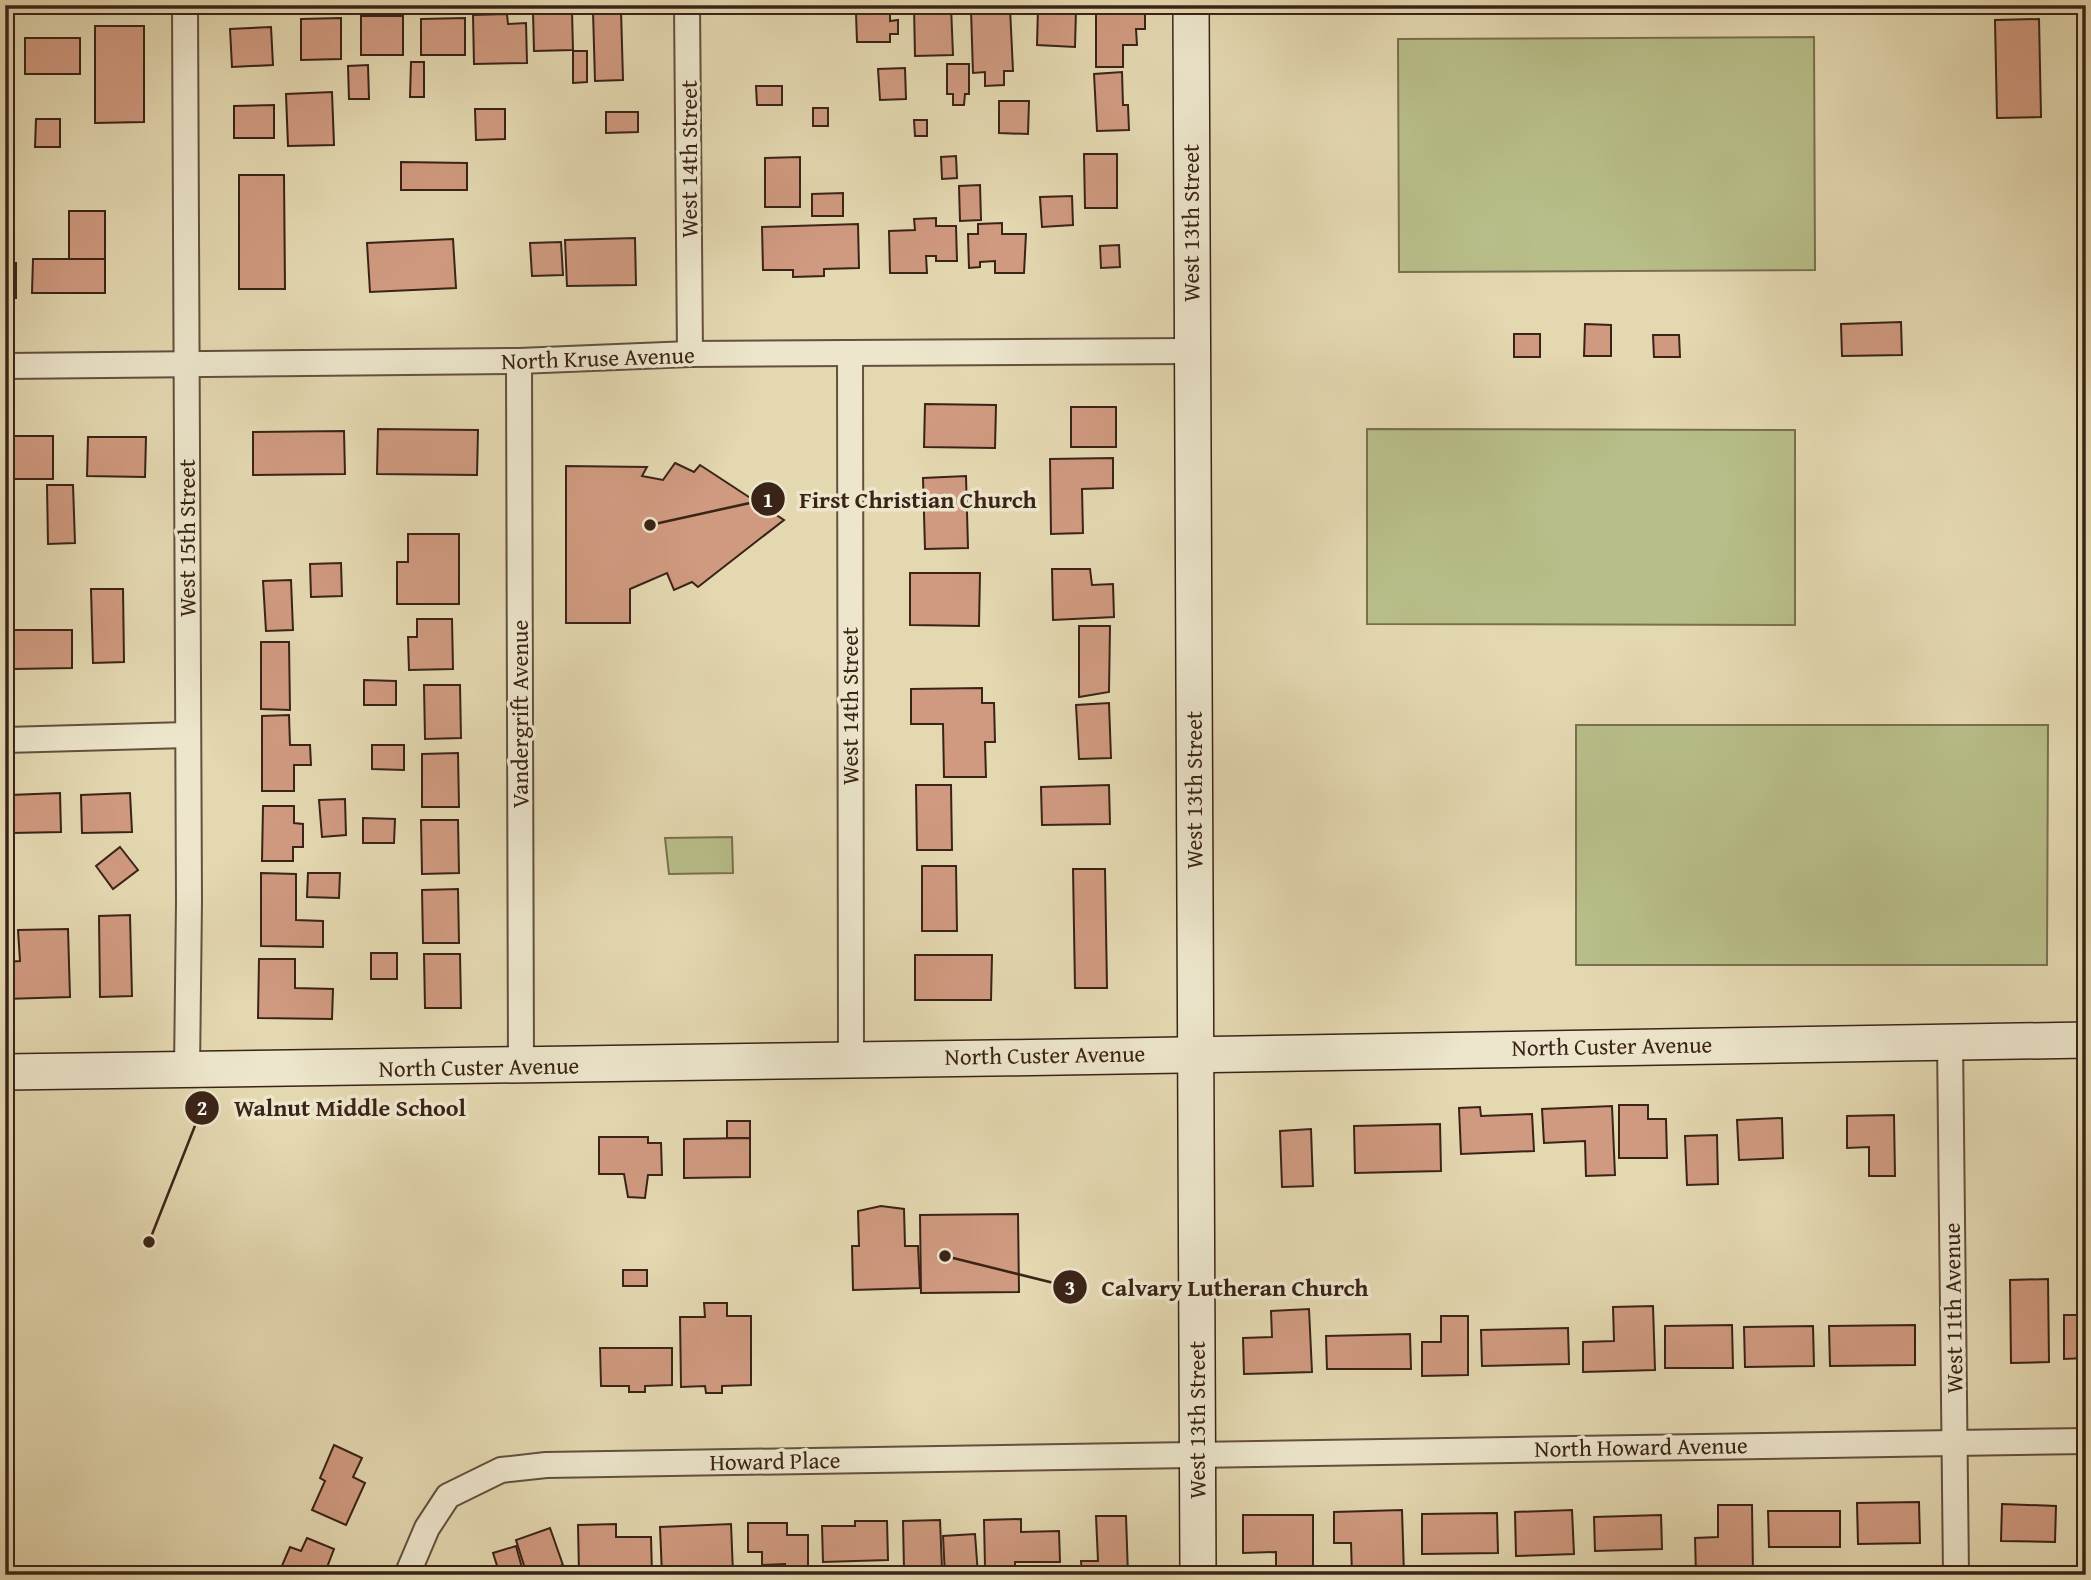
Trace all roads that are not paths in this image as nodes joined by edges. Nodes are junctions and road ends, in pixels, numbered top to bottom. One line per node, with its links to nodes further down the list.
1 (186, 5): 8 (street, West 15th Street)
2 (687, 5): 6 (street, West 14th Street)
3 (1191, 5): 4 (street, West 13th Street)
4 (1191, 351): 5 (street, North Kruse Avenue); 14 (street, West 13th Street)
5 (850, 353): 6 (street, North Kruse Avenue); 15 (street, West 14th Street)
6 (690, 354): 7 (street, North Kruse Avenue)
7 (519, 361): 8 (street, North Kruse Avenue); 16 (street, Vandergrift Avenue)
8 (186, 365): 9 (street, North Kruse Avenue); 10 (street, West 15th Street)
9 (5, 366)
10 (187, 736): 11 (street); 17 (street, West 15th Street)
11 (5, 740)
12 (2086, 1040): 13 (street, North Custer Avenue)
13 (1950, 1042): 14 (street, North Custer Avenue); 20 (street, West 11th Avenue)
14 (1196, 1052): 15 (street, North Custer Avenue); 21 (street, West 13th Street)
15 (851, 1059): 16 (street, North Custer Avenue)
16 (521, 1067): 17 (street, North Custer Avenue)
17 (187, 1071): 18 (street, North Custer Avenue)
18 (5, 1072)
19 (2086, 1441): 20 (street, North Howard Avenue)
20 (1954, 1442): 21 (street, North Howard Avenue); 24 (street, West 11th Avenue)
21 (1197, 1454): 22 (street, Howard Place); 23 (street, West 13th Street)
22 (407, 1575)
23 (1198, 1575)
24 (1956, 1575)

